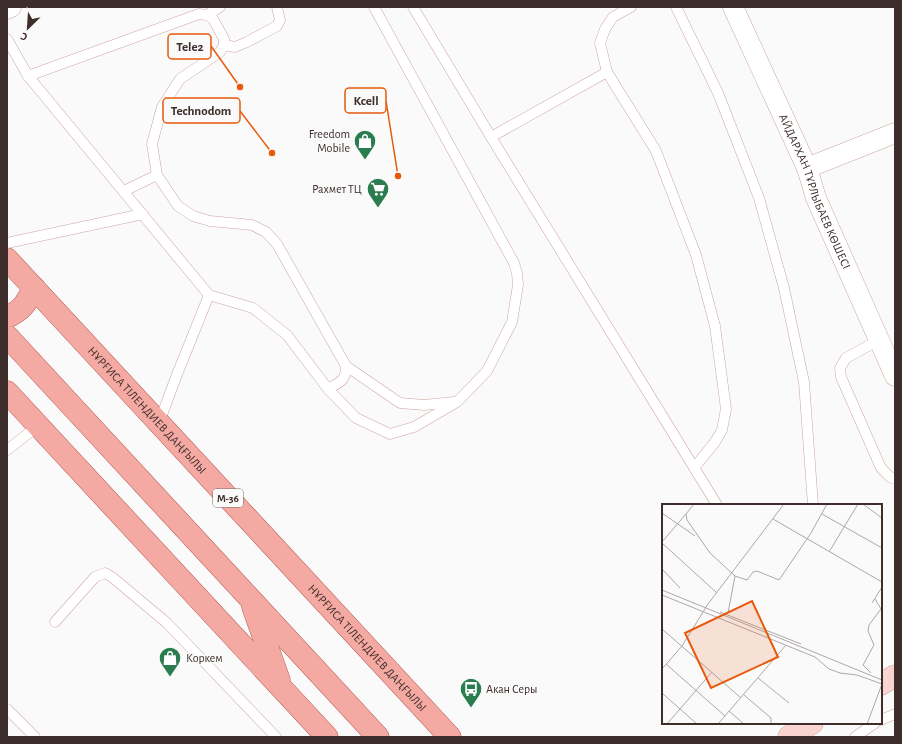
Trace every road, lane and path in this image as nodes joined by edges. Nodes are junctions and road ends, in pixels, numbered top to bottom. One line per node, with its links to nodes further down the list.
1 (11, 7): 9 (street)
2 (220, 7): 10 (lane)
3 (277, 7): 12 (lane)
4 (374, 7): 32 (lane)
5 (413, 7): 16 (lane)
6 (631, 7): 13 (lane)
7 (676, 7): 39 (lane)
8 (733, 7): 17 (street, АЙДАРХАН ТҰРЛЫБАЕВ КӨШЕСІ)
9 (7, 9)
10 (207, 15): 12 (lane); 14 (lane)
11 (7, 39): 14 (lane)
12 (224, 46): 18 (lane)
13 (607, 72): 16 (lane); 36 (lane)
14 (28, 76): 19 (lane)
15 (895, 133): 17 (street)
16 (491, 137): 36 (lane)
17 (807, 168): 27 (street, АЙДАРХАН ТҰРЛЫБАЕВ КӨШЕСІ)
18 (157, 174): 19 (lane); 28 (lane)
19 (124, 191): 20 (lane)
20 (143, 214): 21 (lane); 24 (lane)
21 (7, 243)
22 (7, 259): 23 (main road, НҰРҒИСА ТІЛЕНДИЕВ ДАҢҒЫЛЫ / M-36)
23 (34, 288): 25 (main road); 33 (main road, НҰРҒИСА ТІЛЕНДИЕВ ДАҢҒЫЛЫ / M-36)
24 (209, 295): 30 (lane); 33 (lane)
25 (7, 317)
26 (7, 336): 40 (main road)
27 (879, 340): 29 (street, АЙДАРХАН ТҰРЛЫБАЕВ КӨШЕСІ); 37 (lane)
28 (346, 366): 30 (lane); 32 (lane)
29 (895, 376)
30 (328, 389): 32 (lane)
31 (7, 392): 34 (main road)
32 (457, 402)
33 (159, 423): 54 (main road, НҰРҒИСА ТІЛЕНДИЕВ ДАҢҒЫЛЫ / M-36)
34 (39, 425): 35 (lane); 44 (main road)
35 (7, 450)
36 (694, 468): 38 (lane)
37 (895, 479)
38 (716, 504)
39 (814, 504)
40 (250, 598): 44 (main road); 53 (main road)
41 (55, 622): 52 (lane)
42 (895, 676): 43 (street)
43 (882, 683)
44 (282, 689): 50 (main road)
45 (7, 709): 51 (lane)
46 (895, 714): 47 (lane)
47 (882, 720)
48 (810, 724): 55 (street)
49 (874, 724): 56 (lane)
50 (323, 736)
51 (35, 737)
52 (276, 737)
53 (378, 737)
54 (450, 737)
55 (789, 737)
56 (855, 737)

